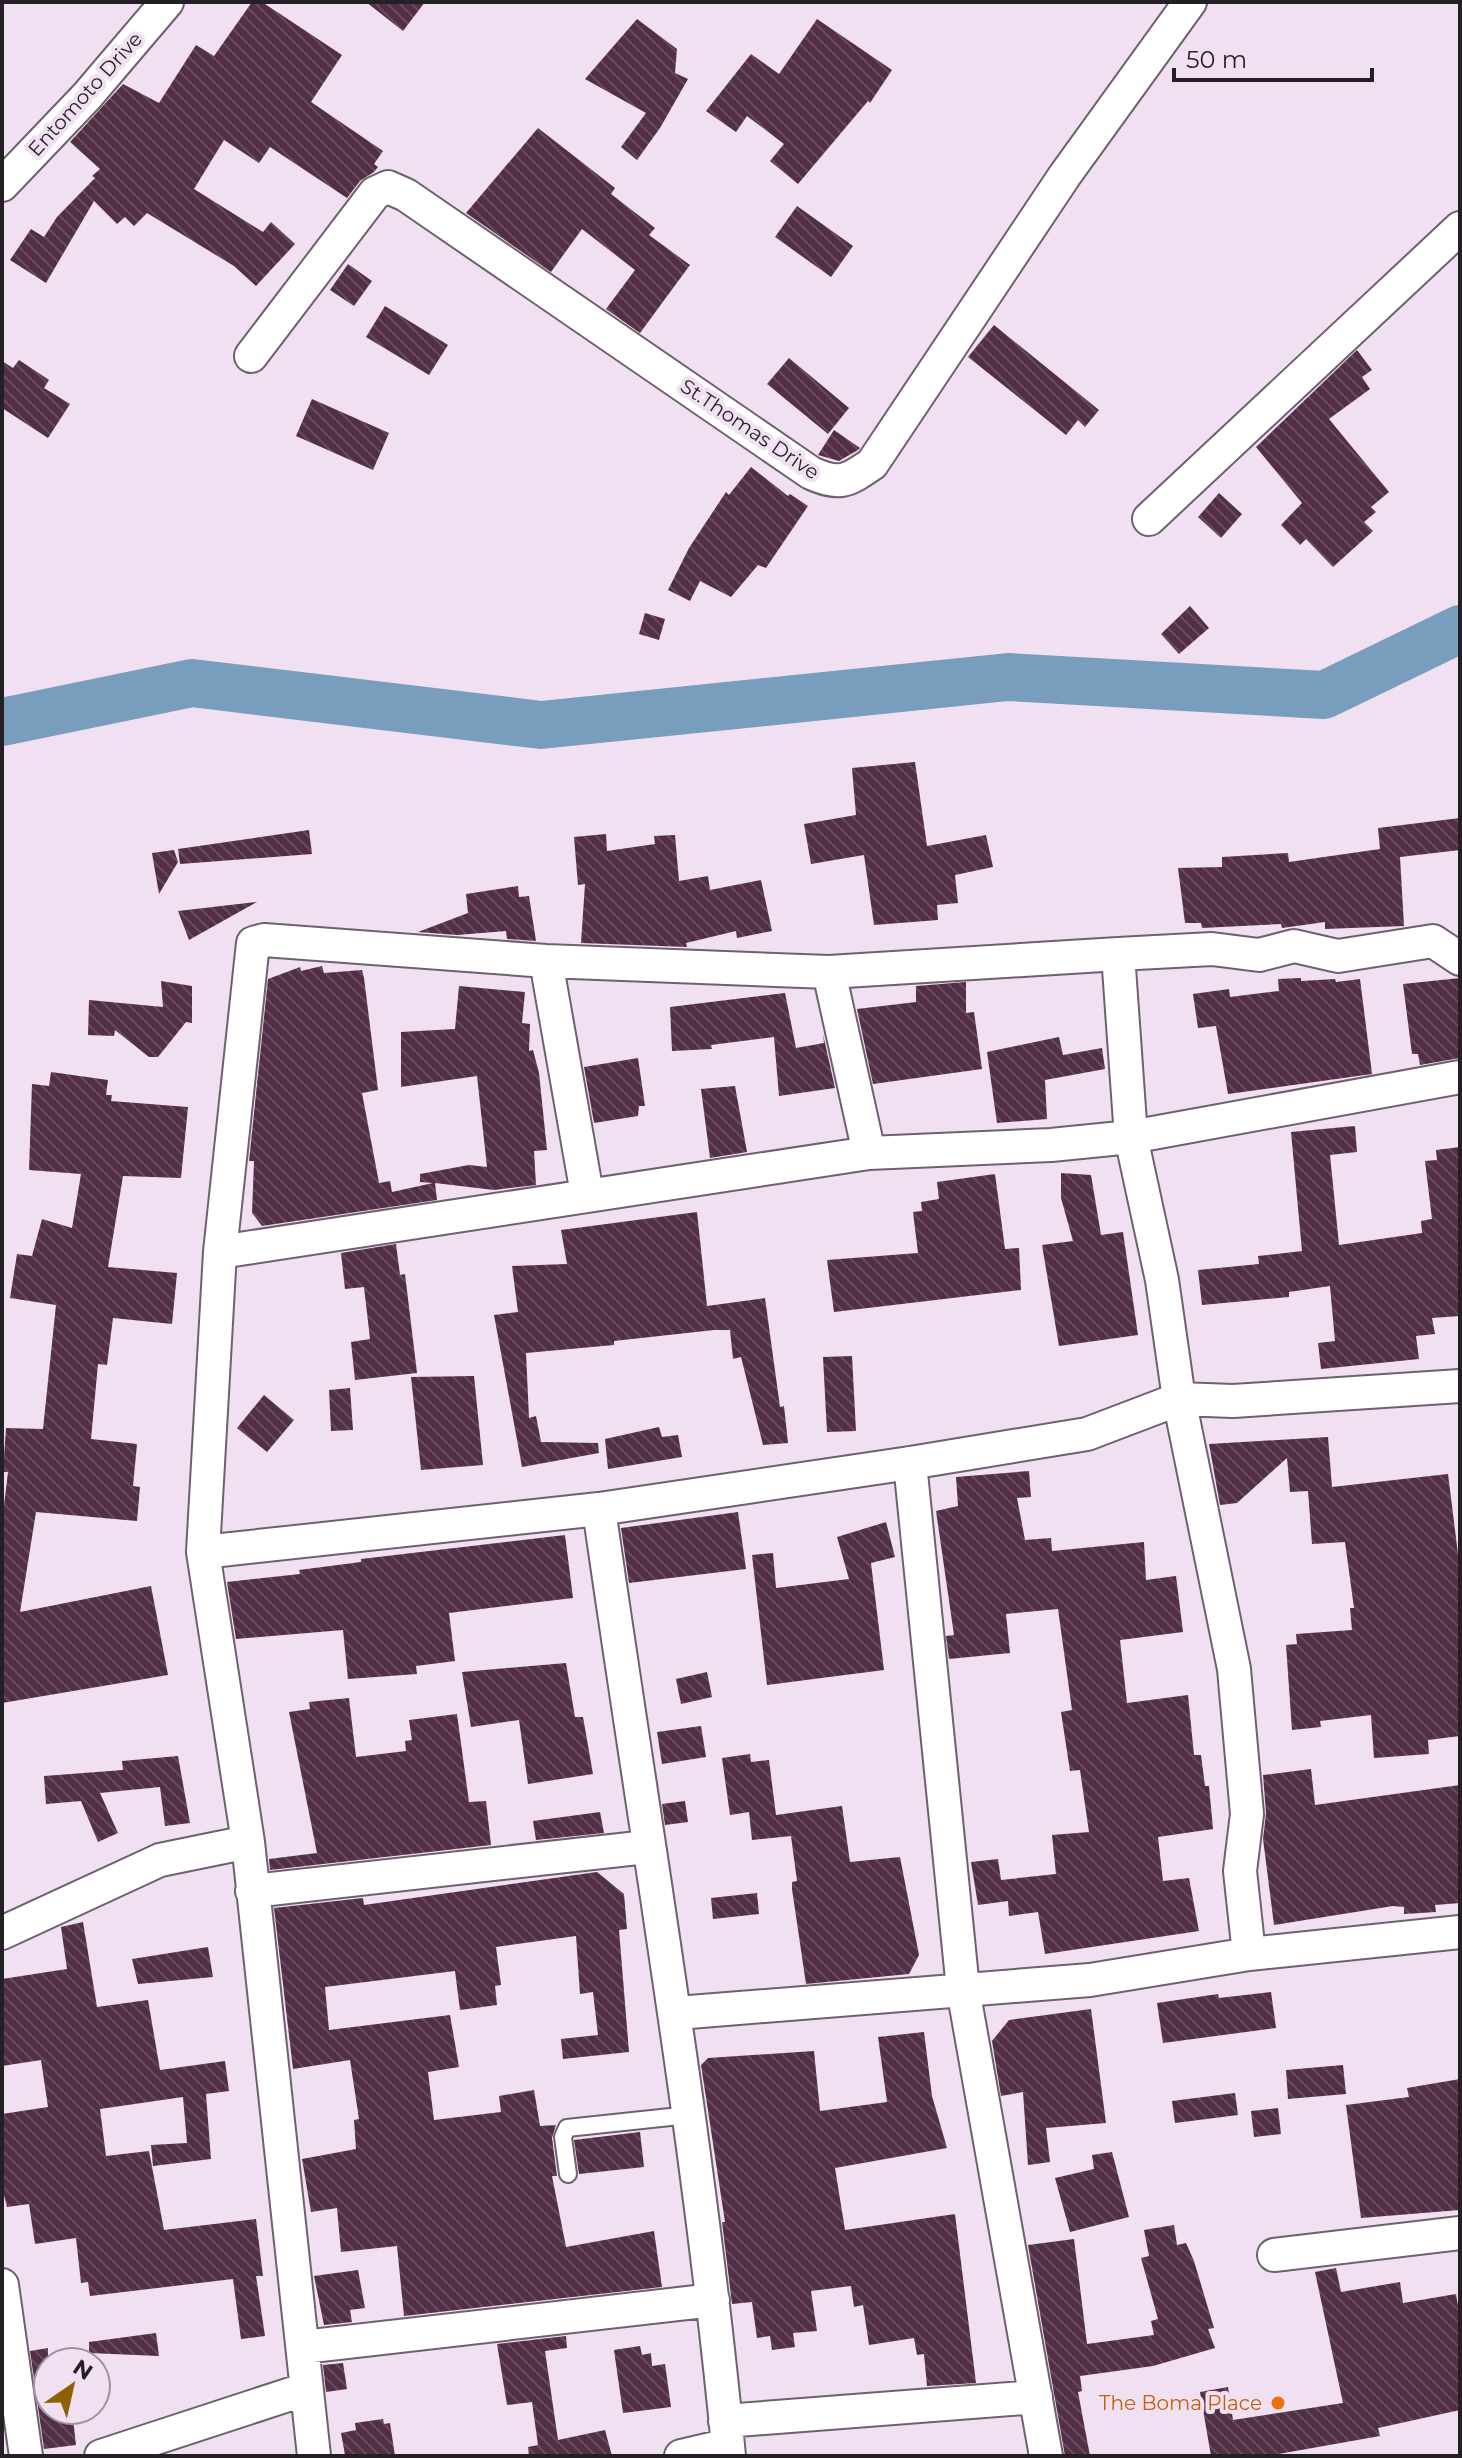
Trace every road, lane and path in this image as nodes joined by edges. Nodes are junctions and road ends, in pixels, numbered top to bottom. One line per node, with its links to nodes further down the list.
1 (167, 2): 3 (street, Entomoto Drive)
2 (1190, 2): 5 (street, St.Thomas Drive)
3 (2, 185)
4 (1460, 228): 6 (street)
5 (251, 356)
6 (1149, 519)
7 (1118, 954): 8 (street); 10 (street); 12 (street)
8 (1460, 959)
9 (546, 961): 10 (street); 14 (street); 15 (street)
10 (829, 972): 13 (street)
11 (1460, 1077): 12 (street)
12 (1131, 1137): 13 (street); 17 (street)
13 (869, 1153): 14 (street)
14 (587, 1194): 15 (street)
15 (220, 1252): 20 (street)
16 (1460, 1386): 17 (street)
17 (1179, 1399): 18 (street); 26 (street)
18 (910, 1463): 19 (street); 27 (street)
19 (599, 1509): 20 (street); 22 (street)
20 (203, 1552): 21 (street)
21 (248, 1842): 23 (street); 25 (street)
22 (647, 1847): 23 (street); 28 (street)
23 (252, 1891): 35 (street)
24 (1460, 1932): 26 (street)
25 (2, 1933)
26 (1249, 1954): 27 (street)
27 (963, 1989): 28 (street); 37 (street)
28 (677, 2013): 29 (street)
29 (689, 2115): 30 (lane); 34 (street)
30 (568, 2174)
31 (1460, 2233): 32 (street)
32 (1274, 2255)
33 (2, 2285): 39 (street)
34 (713, 2300): 35 (street); 38 (street)
35 (303, 2347): 36 (street)
36 (306, 2389): 40 (street); 41 (street)
37 (1036, 2397): 38 (street); 43 (street)
38 (727, 2441): 42 (street)
39 (26, 2456)
40 (101, 2456)
41 (314, 2456)
42 (681, 2456)
43 (1046, 2456)

